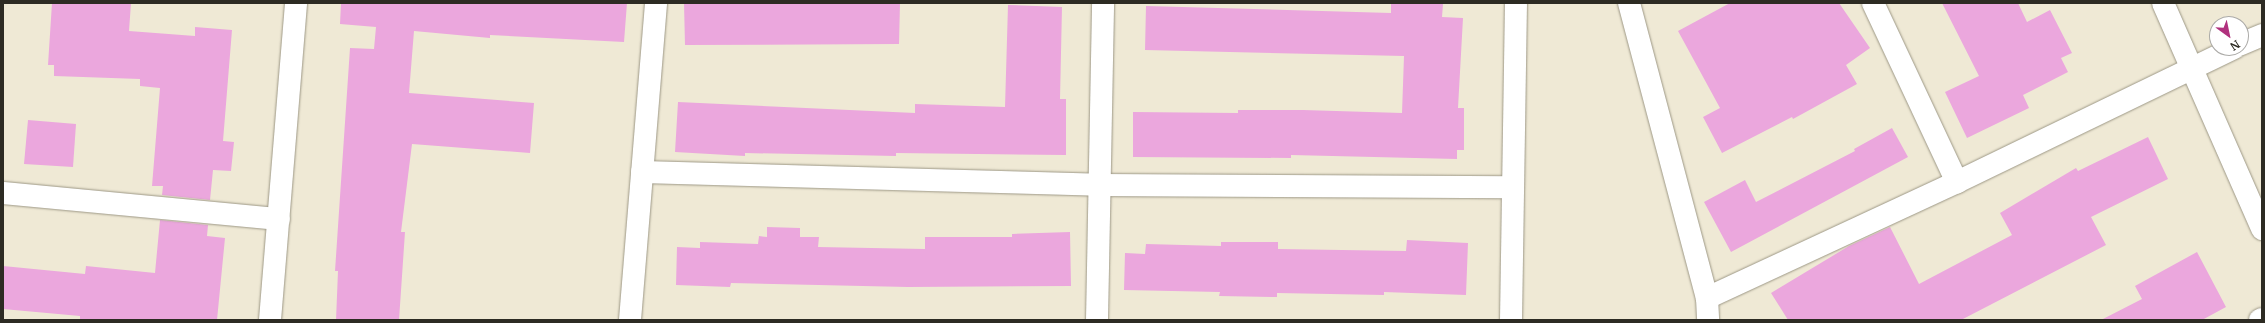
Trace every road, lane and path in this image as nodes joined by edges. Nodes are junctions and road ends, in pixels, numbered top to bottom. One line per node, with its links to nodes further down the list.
1 (296, 3): 17 (street)
2 (656, 3): 12 (street)
3 (1103, 3): 14 (street)
4 (1516, 3): 15 (street)
5 (1629, 3): 19 (street)
6 (1873, 3): 13 (street)
7 (2163, 3): 11 (street)
8 (2262, 34): 9 (street)
9 (2249, 40)
10 (2217, 56): 11 (street)
11 (2191, 68): 13 (street); 18 (street)
12 (642, 172): 14 (street); 21 (street)
13 (1957, 182): 19 (street)
14 (1099, 185): 15 (street); 22 (street)
15 (1512, 186): 23 (street)
16 (3, 193): 17 (street)
17 (279, 219): 20 (street)
18 (2262, 229)
19 (1707, 298): 24 (street)
20 (270, 320)
21 (630, 320)
22 (1097, 320)
23 (1511, 320)
24 (1708, 320)

